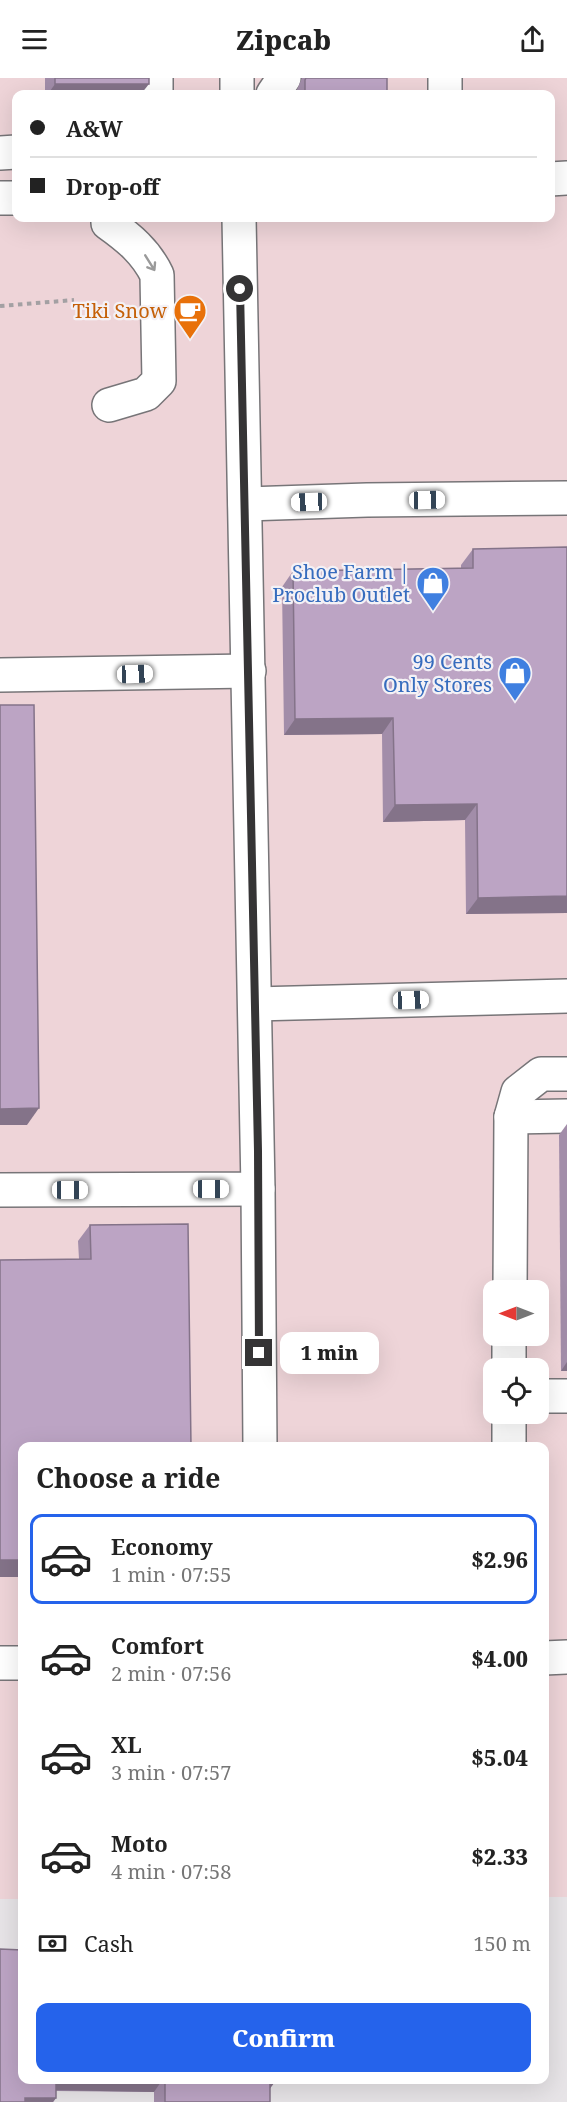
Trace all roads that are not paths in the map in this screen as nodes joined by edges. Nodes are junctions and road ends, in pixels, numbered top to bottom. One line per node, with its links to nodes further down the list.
1 (110, 222): 3 (lane, one-way to 3)
2 (239, 222): 5 (lane)
3 (109, 405)
4 (567, 498): 5 (lane)
5 (245, 504): 6 (lane)
6 (249, 671): 7 (lane); 9 (lane)
7 (0, 675)
8 (567, 996): 9 (lane)
9 (255, 1004): 13 (lane)
10 (567, 1074): 12 (lane)
11 (567, 1116): 12 (lane)
12 (511, 1132): 15 (lane)
13 (258, 1189): 14 (lane); 19 (lane)
14 (0, 1190)
15 (510, 1280)
16 (549, 1396): 17 (lane)
17 (567, 1396)
18 (509, 1424): 20 (lane)
19 (260, 1442)
20 (509, 1442)
21 (567, 1657): 22 (lane)
22 (549, 1658)
23 (0, 1663): 24 (lane)
24 (18, 1663)

